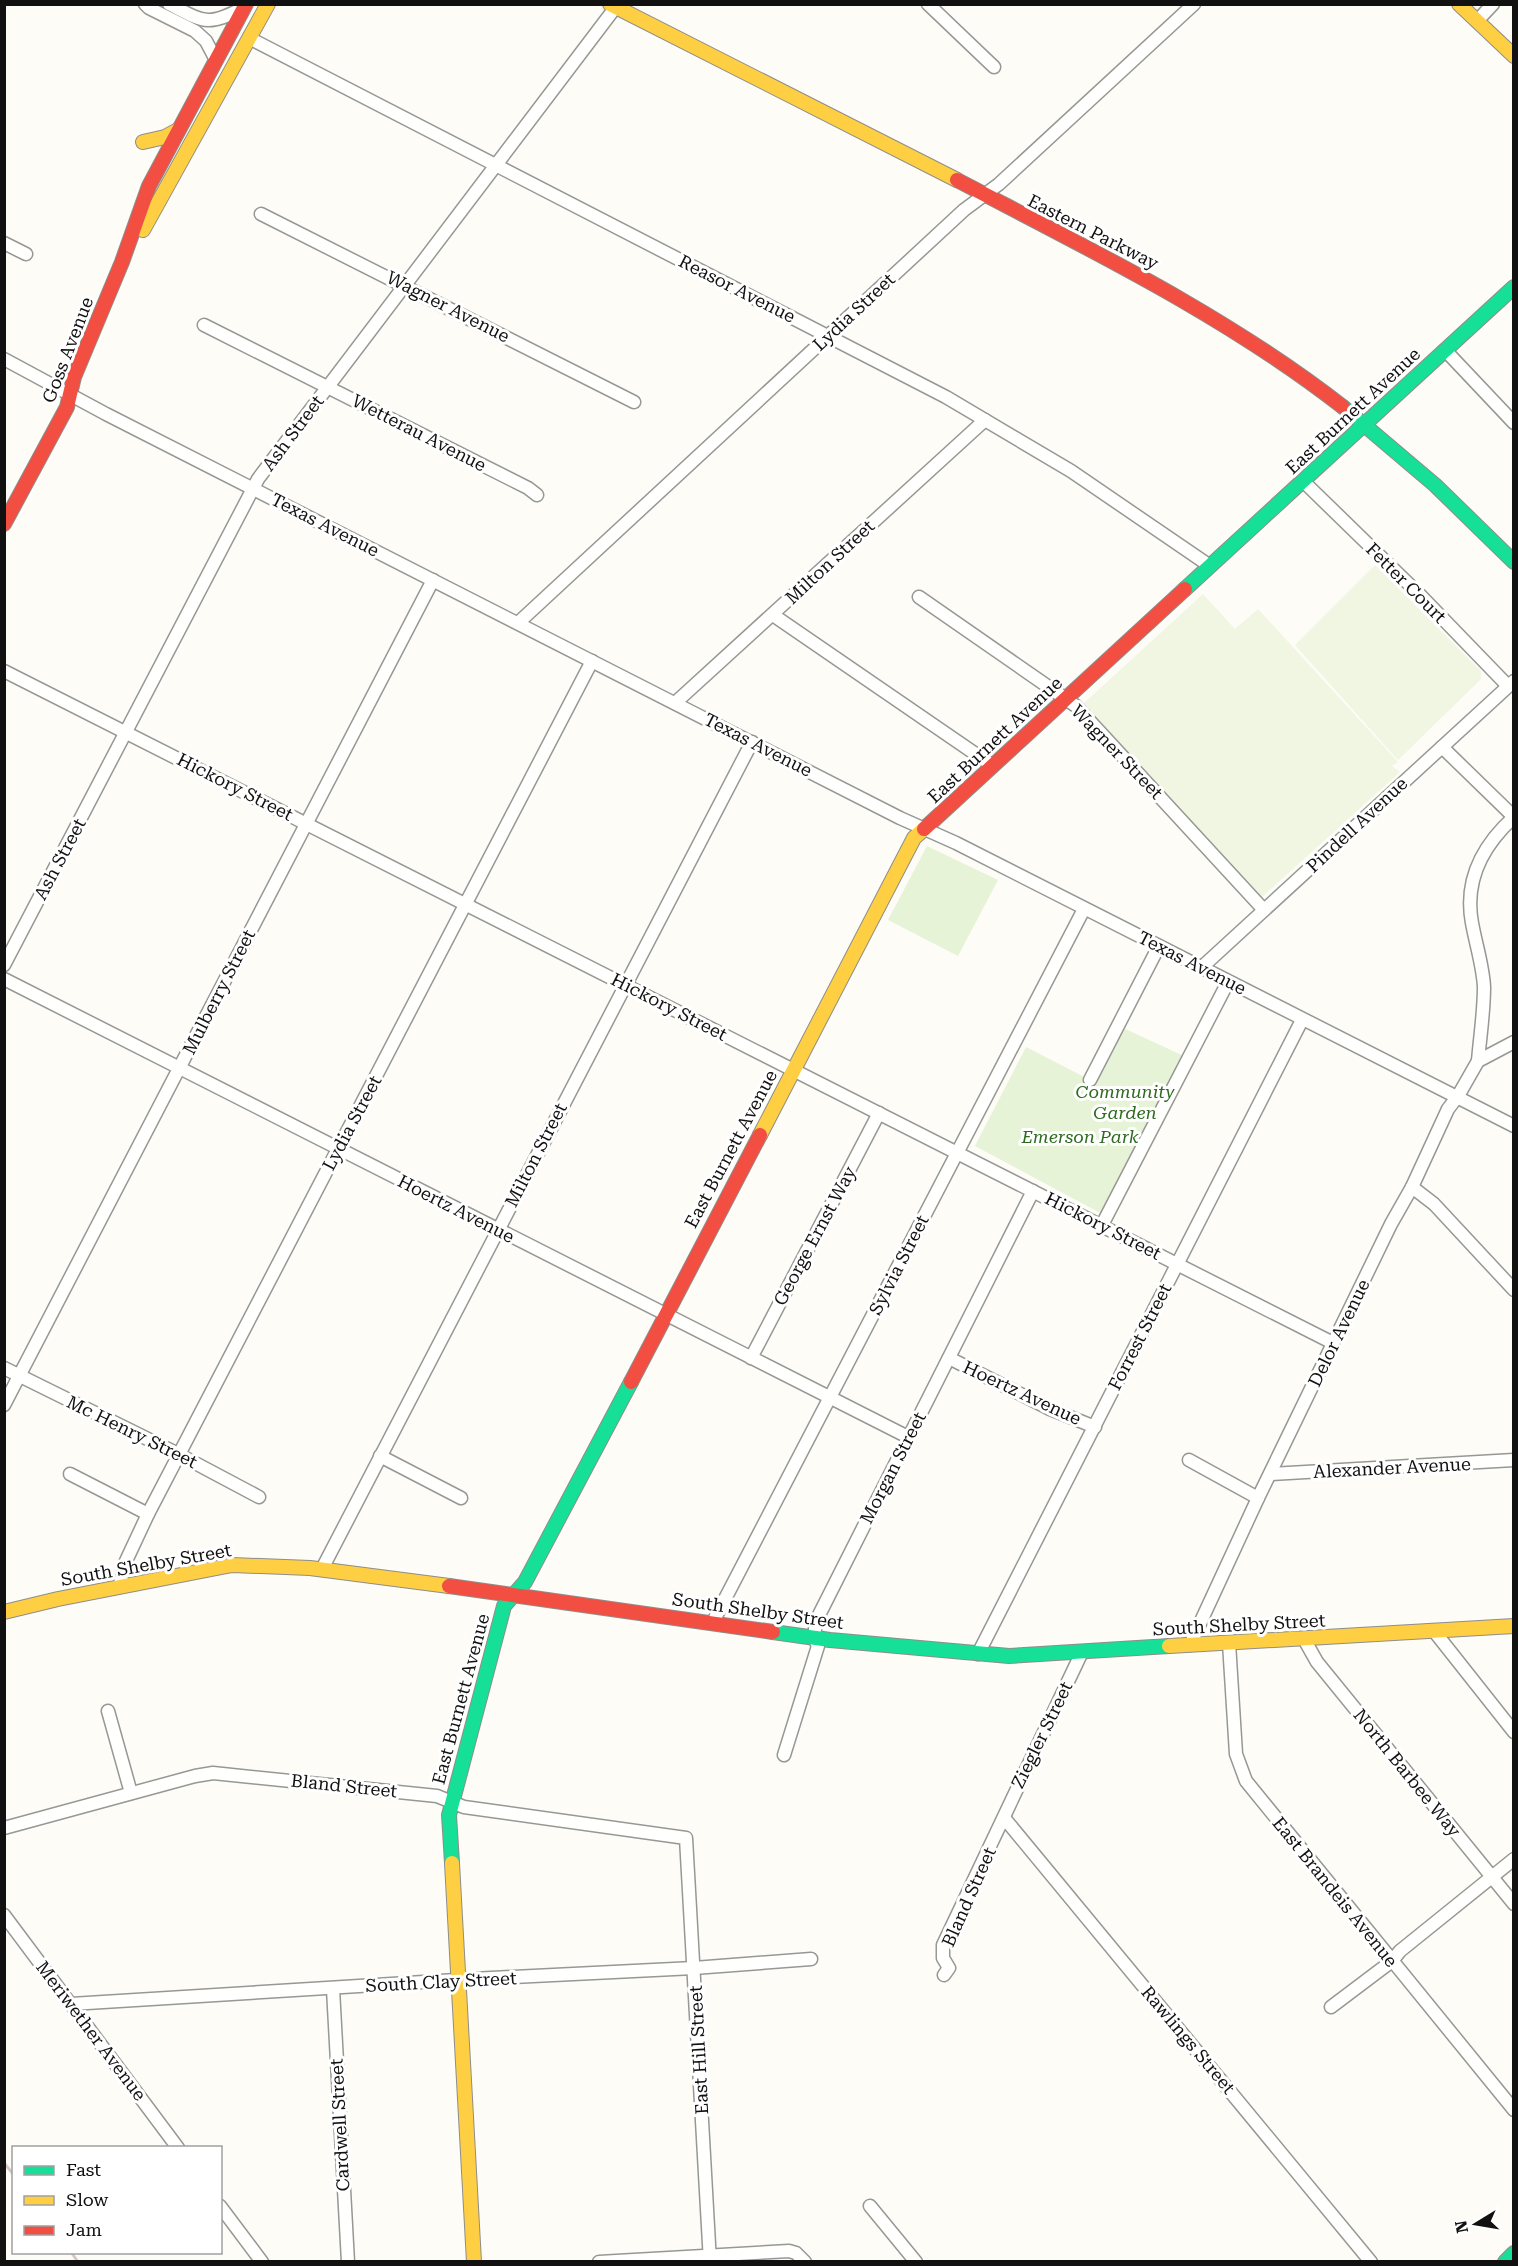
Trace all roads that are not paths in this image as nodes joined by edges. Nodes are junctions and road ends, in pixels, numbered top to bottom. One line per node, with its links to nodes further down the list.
1 (146, 4): 13 (street)
2 (169, 4): 8 (street)
3 (268, 4): 11 (main road, Goss Avenue)
4 (928, 4): 14 (street)
5 (1194, 4): 18 (street, Lydia Street)
6 (1459, 4): 10 (main road)
7 (1493, 4): 10 (street)
8 (245, 6): 13 (main road, Goss Avenue)
9 (613, 6): 17 (street, Ash Street); 18 (main road, Eastern Parkway)
10 (1477, 21): 12 (main road)
11 (249, 38): 17 (street, Reasor Avenue); 21 (main road, Goss Avenue)
12 (1514, 56)
13 (216, 60): 15 (main road, Goss Avenue)
14 (994, 67)
15 (178, 130): 16 (main road); 21 (main road, Goss Avenue)
16 (143, 142)
17 (496, 165): 23 (street, Ash Street); 26 (street, Reasor Avenue)
18 (982, 196): 26 (street, Lydia Street); 34 (main road, Eastern Parkway)
19 (261, 214): 23 (street, Wagner Avenue)
20 (4, 243): 22 (street)
21 (127, 249): 30 (main road, Goss Avenue)
22 (26, 254)
23 (404, 286): 29 (street, Ash Street); 31 (street, Wagner Avenue)
24 (1512, 290): 27 (main road, East Burnett Avenue)
25 (204, 325): 29 (street, Wetterau Avenue)
26 (829, 336): 32 (street, Reasor Avenue); 44 (street, Lydia Street)
27 (1445, 350): 33 (street); 34 (main road, East Burnett Avenue)
28 (4, 359): 30 (street, Texas Avenue)
29 (328, 387): 36 (street, Ash Street); 37 (street, Wetterau Avenue)
30 (69, 393): 36 (street, Texas Avenue); 38 (main road, Goss Avenue)
31 (634, 402)
32 (985, 420): 40 (street, Reasor Avenue); 43 (street, Milton Street)
33 (1514, 423)
34 (1364, 424): 35 (main road, East Burnett Avenue); 39 (main road, Eastern Parkway)
35 (1303, 481): 40 (main road, East Burnett Avenue); 47 (street, Fetter Court)
36 (253, 488): 41 (street, Texas Avenue); 50 (street, Ash Street)
37 (537, 495)
38 (4, 524)
39 (1514, 562)
40 (1210, 566): 48 (main road, East Burnett Avenue)
41 (433, 580): 44 (street, Texas Avenue); 55 (street, Mulberry Street)
42 (919, 597): 48 (street, Wagner Street)
43 (773, 615): 49 (street, Milton Street); 53 (street)
44 (518, 623): 45 (street, Texas Avenue)
45 (592, 661): 49 (street, Texas Avenue); 57 (street, Lydia Street)
46 (4, 670): 50 (street, Hickory Street)
47 (1511, 684): 52 (street, Pindell Avenue)
48 (1066, 700): 53 (main road, East Burnett Avenue); 59 (street, Wagner Street)
49 (675, 703): 51 (street, Texas Avenue)
50 (126, 732): 55 (street, Hickory Street); 61 (street, Ash Street)
51 (752, 742): 56 (street, Texas Avenue); 65 (street, Milton Street)
52 (1442, 747): 54 (street); 59 (street, Pindell Avenue)
53 (993, 766): 56 (main road, East Burnett Avenue)
54 (1513, 817): 68 (street)
55 (307, 823): 57 (street, Hickory Street); 69 (street, Mulberry Street)
56 (925, 829): 58 (street, Texas Avenue); 70 (main road, East Burnett Avenue)
57 (466, 904): 65 (street, Hickory Street); 75 (street, Lydia Street)
58 (1084, 909): 60 (street, Texas Avenue); 76 (street, Sylvia Street)
59 (1264, 910): 62 (street, Pindell Avenue)
60 (1158, 946): 62 (street, Texas Avenue); 71 (street)
61 (4, 965)
62 (1202, 968): 64 (street, Texas Avenue)
63 (4, 978): 69 (street, Hoertz Avenue)
64 (1228, 982): 66 (street, Texas Avenue); 79 (street)
65 (625, 984): 70 (street, Hickory Street); 80 (street, Milton Street)
66 (1302, 1020): 72 (street, Texas Avenue); 81 (street, Forrest Street)
67 (1514, 1042): 68 (street)
68 (1478, 1061): 72 (street, Delor Avenue)
69 (180, 1068): 75 (street, Hoertz Avenue); 88 (street, Mulberry Street)
70 (793, 1069): 73 (street, Hickory Street); 83 (main road, East Burnett Avenue)
71 (1090, 1080)
72 (1458, 1096): 74 (street, Texas Avenue); 77 (street, Delor Avenue)
73 (879, 1113): 76 (street, Hickory Street); 85 (street, George Ernst Way)
74 (1514, 1126)
75 (339, 1149): 80 (street, Hoertz Avenue); 93 (street, Lydia Street)
76 (957, 1152): 78 (street, Hickory Street); 89 (street, Sylvia Street)
77 (1412, 1187): 82 (street); 84 (street, Delor Avenue)
78 (1034, 1191): 79 (street, Hickory Street); 86 (street, Morgan Street)
79 (1102, 1226): 81 (street, Hickory Street)
80 (498, 1229): 83 (street, Hoertz Avenue); 94 (street, Milton Street)
81 (1178, 1264): 84 (street, Hickory Street); 91 (street, Forrest Street)
82 (1514, 1290)
83 (665, 1314): 85 (street, Hoertz Avenue); 105 (main road, East Burnett Avenue)
84 (1334, 1343): 98 (street, Delor Avenue)
85 (751, 1358): 89 (street, Hoertz Avenue)
86 (949, 1358): 91 (street, Hoertz Avenue); 92 (street, Morgan Street)
87 (4, 1368): 88 (street, Mc Henry Street)
88 (20, 1376): 90 (street, Mulberry Street); 93 (street, Mc Henry Street)
89 (830, 1397): 92 (street, Hoertz Avenue); 107 (street, Sylvia Street)
90 (4, 1405)
91 (1095, 1426): 115 (street, Forrest Street)
92 (908, 1437): 110 (street, Morgan Street)
93 (180, 1455): 99 (street, Mc Henry Street); 102 (street, Lydia Street)
94 (380, 1456): 100 (street); 103 (street, Milton Street)
95 (1189, 1460): 101 (street)
96 (1514, 1461): 98 (street, Alexander Avenue)
97 (70, 1474): 102 (street)
98 (1271, 1474): 101 (street, Delor Avenue)
99 (259, 1497)
100 (462, 1498)
101 (1258, 1498): 113 (street, Delor Avenue)
102 (148, 1514): 104 (street, Lydia Street)
103 (322, 1569): 104 (main road, South Shelby Street); 105 (main road, South Shelby Street)
104 (119, 1587): 106 (main road, South Shelby Street)
105 (514, 1595): 107 (main road, South Shelby Street); 120 (main road, East Burnett Avenue)
106 (4, 1612)
107 (713, 1622): 110 (main road, South Shelby Street)
108 (1514, 1626): 109 (main road, South Shelby Street)
109 (1434, 1631): 111 (main road, South Shelby Street); 117 (street)
110 (814, 1638): 115 (main road, South Shelby Street); 118 (street, Morgan Street)
111 (1304, 1639): 112 (main road, South Shelby Street); 125 (street, North Barbee Way)
112 (1229, 1643): 113 (main road, South Shelby Street); 129 (street, East Brandeis Avenue)
113 (1190, 1645): 114 (main road, South Shelby Street)
114 (1082, 1652): 115 (main road, South Shelby Street); 121 (street, Ziegler Street)
115 (978, 1654)
116 (108, 1711): 119 (street)
117 (1514, 1732)
118 (784, 1755)
119 (131, 1793): 120 (street, Bland Street); 122 (street, Bland Street)
120 (452, 1802): 123 (street, Bland Street); 132 (main road, East Burnett Avenue)
121 (1005, 1819): 131 (street, Bland Street); 148 (street, Rawlings Street)
122 (4, 1828)
123 (686, 1838): 130 (street, East Hill Street)
124 (1514, 1859): 125 (street)
125 (1491, 1877): 126 (street, North Barbee Way); 129 (street)
126 (1514, 1904)
127 (4, 1915): 134 (street, Meriwether Avenue)
128 (811, 1959): 130 (street, South Clay Street)
129 (1392, 1961): 135 (street); 136 (street, East Brandeis Avenue)
130 (694, 1968): 132 (street, South Clay Street); 141 (street, East Hill Street)
131 (944, 1975)
132 (458, 1980): 133 (street, South Clay Street); 144 (main road, East Burnett Avenue)
133 (333, 1989): 134 (street, South Clay Street); 143 (street, Cardwell Street)
134 (71, 2004): 137 (street, Meriwether Avenue)
135 (1331, 2007)
136 (1514, 2110)
137 (177, 2146)
138 (870, 2206): 147 (street)
139 (222, 2209): 142 (street)
140 (1514, 2253): 149 (main road)
141 (709, 2258): 145 (street); 146 (street)
142 (262, 2262)
143 (348, 2262)
144 (474, 2262)
145 (599, 2262)
146 (805, 2262)
147 (916, 2262)
148 (1371, 2262)
149 (1505, 2262)

